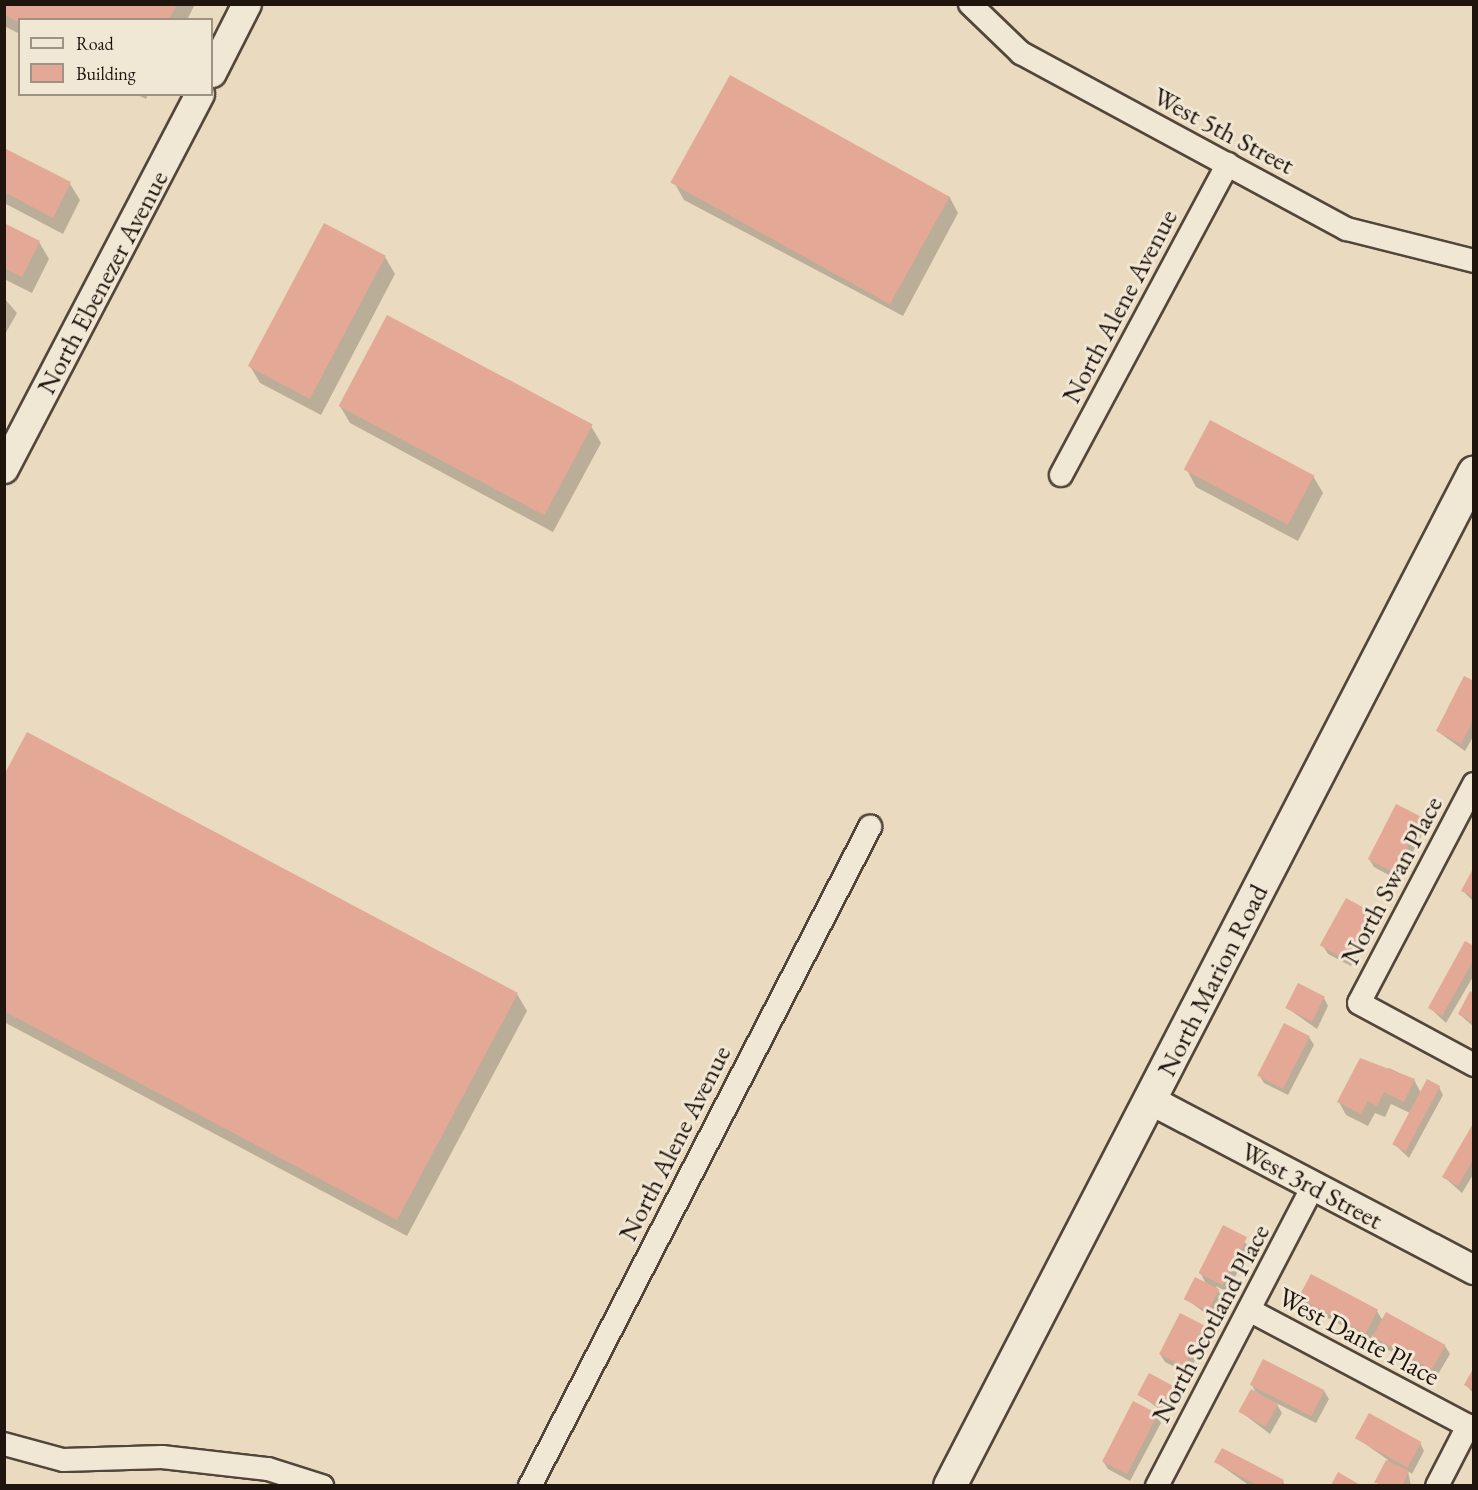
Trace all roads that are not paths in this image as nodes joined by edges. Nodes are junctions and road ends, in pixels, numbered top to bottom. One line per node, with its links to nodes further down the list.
1 (247, 4): 3 (street)
2 (970, 4): 5 (street, West 5th Street)
3 (213, 71)
4 (199, 96): 7 (street, North Ebenezer Avenue)
5 (1228, 164): 6 (street, West 5th Street); 9 (street, North Alene Avenue)
6 (1473, 261)
7 (4, 469)
8 (1473, 473): 13 (main road, North Marion Road)
9 (1061, 475)
10 (1473, 784): 12 (street, North Swan Place)
11 (870, 828): 20 (street, North Alene Avenue)
12 (1473, 1065)
13 (1150, 1100): 14 (street, West 3rd Street); 21 (main road, North Marion Road)
14 (1314, 1186): 15 (street, West 3rd Street); 16 (street, North Scotland Place)
15 (1473, 1270)
16 (1249, 1310): 17 (street, West Dante Place); 22 (street, North Scotland Place)
17 (1471, 1428): 23 (street)
18 (4, 1444): 19 (street)
19 (322, 1485)
20 (530, 1485)
21 (950, 1485)
22 (1157, 1485)
23 (1437, 1485)

